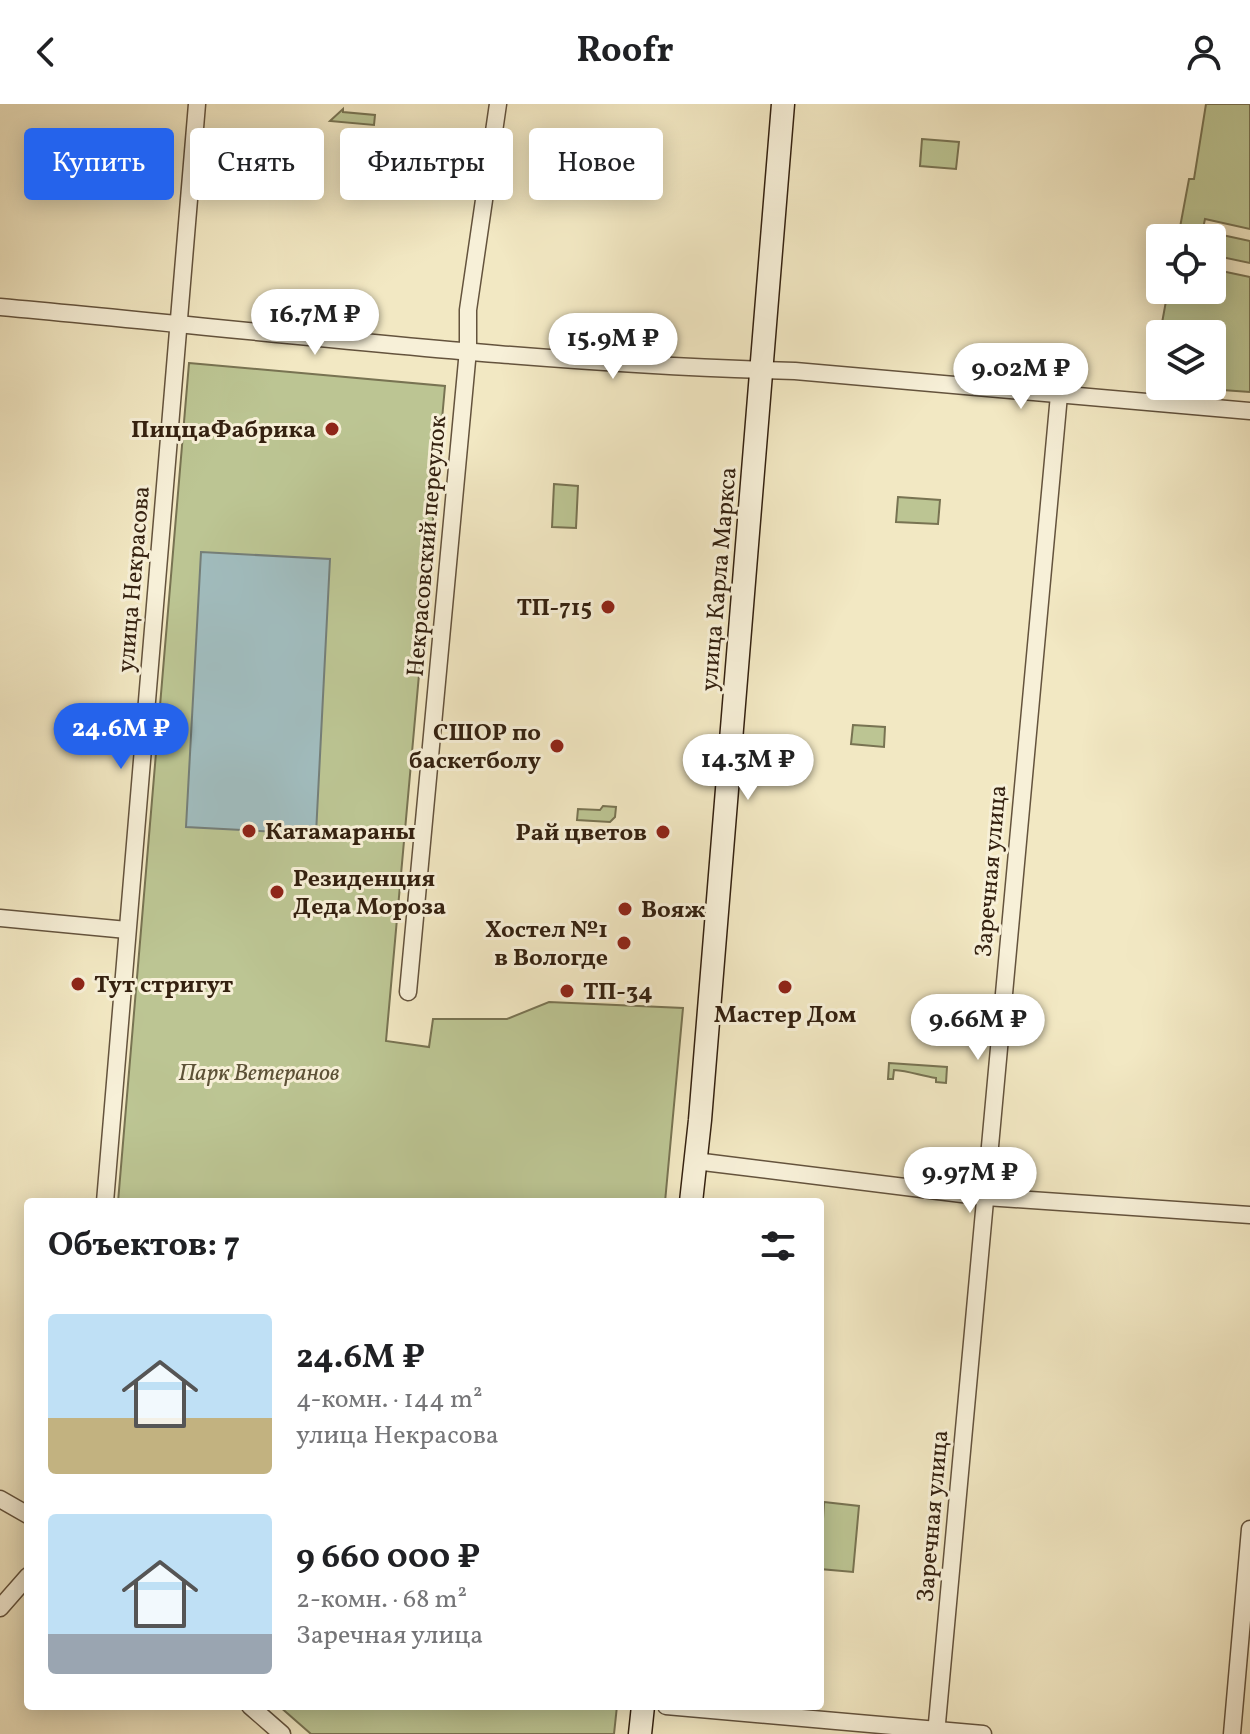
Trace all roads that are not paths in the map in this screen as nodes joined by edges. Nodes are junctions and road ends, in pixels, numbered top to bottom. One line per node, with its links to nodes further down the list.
1 (197, 104): 5 (street, улица Некрасова)
2 (498, 104): 6 (street, Некрасовский переулок)
3 (783, 104): 7 (street, улица Карла Маркса)
4 (0, 307): 5 (street)
5 (179, 324): 6 (street); 11 (street, улица Некрасова)
6 (468, 350): 7 (street); 12 (street, Некрасовский переулок)
7 (762, 370): 8 (street); 13 (street, улица Карла Маркса)
8 (1059, 395): 9 (street); 14 (street, Заречная улица)
9 (1250, 411)
10 (0, 918): 11 (street)
11 (127, 930): 15 (street, улица Некрасова)
12 (408, 992)
13 (695, 1161): 14 (street); 16 (street, улица Карла Маркса)
14 (986, 1197): 17 (street); 26 (street, Заречная улица)
15 (105, 1198)
16 (691, 1198)
17 (1250, 1215)
18 (0, 1499): 19 (street)
19 (24, 1513)
20 (1250, 1529): 30 (street)
21 (24, 1581): 22 (street)
22 (0, 1608)
23 (255, 1710): 27 (street)
24 (643, 1710): 28 (street)
25 (708, 1710): 26 (street)
26 (937, 1732): 29 (street)
27 (282, 1734)
28 (640, 1734)
29 (983, 1734)
30 (1232, 1734)

